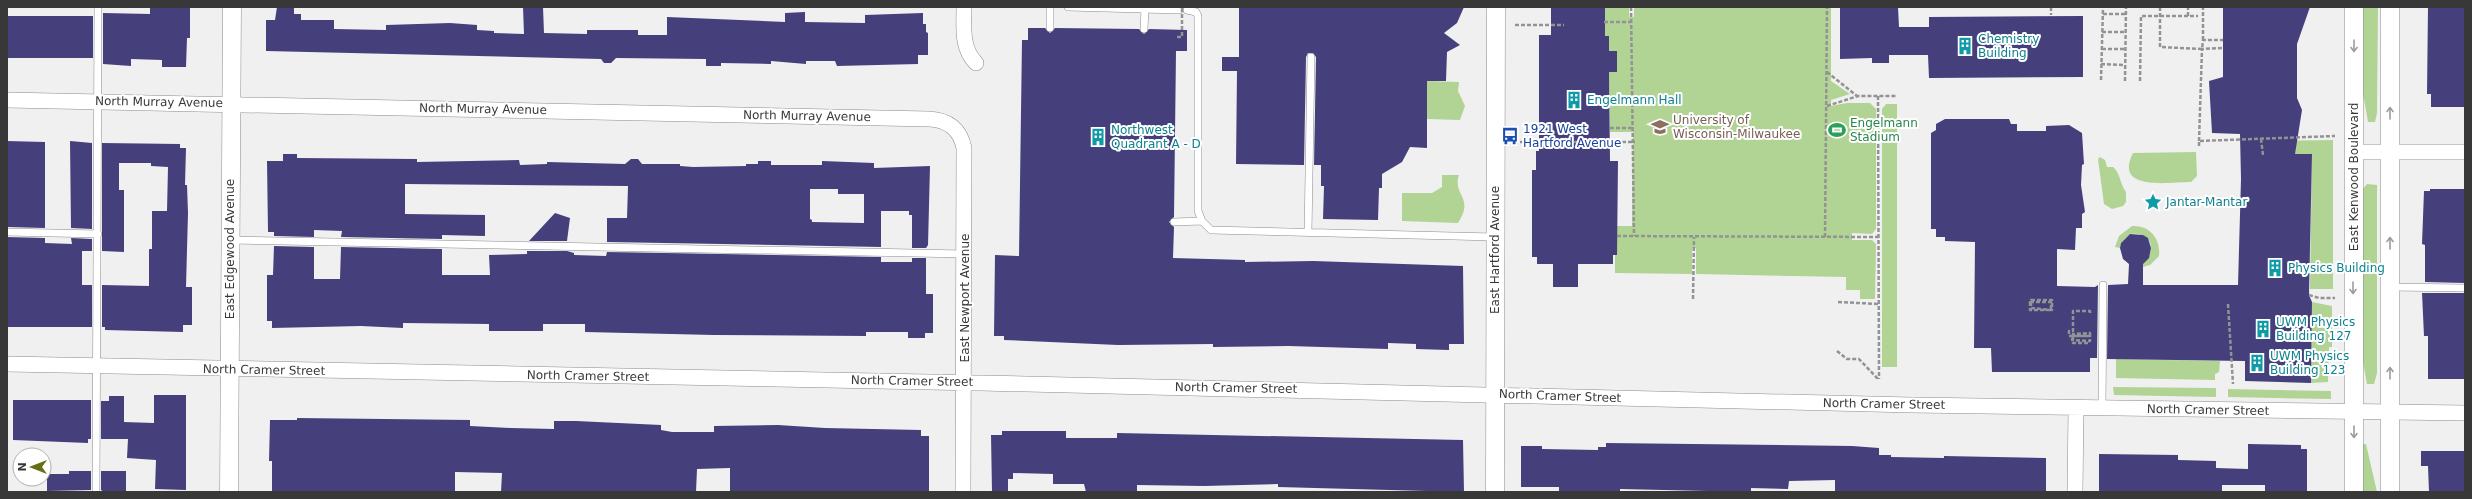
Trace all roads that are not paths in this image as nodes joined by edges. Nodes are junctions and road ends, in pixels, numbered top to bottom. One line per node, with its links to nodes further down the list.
1 (98, 7): 16 (lane)
2 (232, 7): 17 (street, East Edgewood Avenue)
3 (964, 7): 14 (street)
4 (1050, 7): 11 (lane)
5 (1068, 7): 9 (lane)
6 (1496, 7): 27 (street, East Hartford Avenue)
7 (2354, 7): 20 (street, East Kenwood Boulevard, one-way to 20)
8 (2390, 7): 19 (street, one-way to 8)
9 (1145, 9): 10 (lane); 12 (lane)
10 (1183, 9): 22 (lane)
11 (1050, 28)
12 (1144, 29)
13 (1311, 57): 25 (lane)
14 (976, 63)
15 (7, 100): 16 (street, North Murray Avenue)
16 (97, 102): 17 (street, North Murray Avenue); 26 (lane)
17 (232, 103): 18 (street, North Murray Avenue); 28 (street, East Edgewood Avenue)
18 (957, 129): 29 (street, East Newport Avenue)
19 (2391, 151): 20 (street); 21 (street); 31 (street, one-way to 19)
20 (2353, 152): 40 (street, East Kenwood Boulevard, one-way to 40)
21 (2465, 152)
22 (1202, 221): 23 (lane); 25 (lane)
23 (1174, 222)
24 (7, 232): 26 (lane)
25 (1308, 233): 27 (lane)
26 (98, 234): 34 (lane)
27 (1494, 237): 37 (street, East Hartford Avenue)
28 (230, 240): 29 (lane); 35 (street, East Edgewood Avenue)
29 (965, 254): 36 (street, East Newport Avenue)
30 (2103, 284): 39 (lane)
31 (2390, 287): 32 (lane); 41 (street, one-way to 31)
32 (2465, 288)
33 (7, 364): 34 (street, North Cramer Street)
34 (96, 366): 35 (street, North Cramer Street); 43 (lane)
35 (229, 369): 36 (street, North Cramer Street); 44 (street, East Edgewood Avenue)
36 (964, 382): 37 (street, North Cramer Street); 45 (street, East Newport Avenue)
37 (1495, 394): 38 (street, North Cramer Street); 46 (street, East Hartford Avenue)
38 (2076, 408): 39 (street, North Cramer Street); 47 (street)
39 (2102, 408): 40 (street, North Cramer Street)
40 (2354, 411): 41 (street, North Cramer Street); 48 (street, East Kenwood Boulevard, one-way to 48)
41 (2390, 412): 42 (street, North Cramer Street); 49 (street)
42 (2465, 413)
43 (96, 492)
44 (230, 492)
45 (963, 492)
46 (1495, 492)
47 (2075, 492)
48 (2354, 492)
49 (2390, 492)

